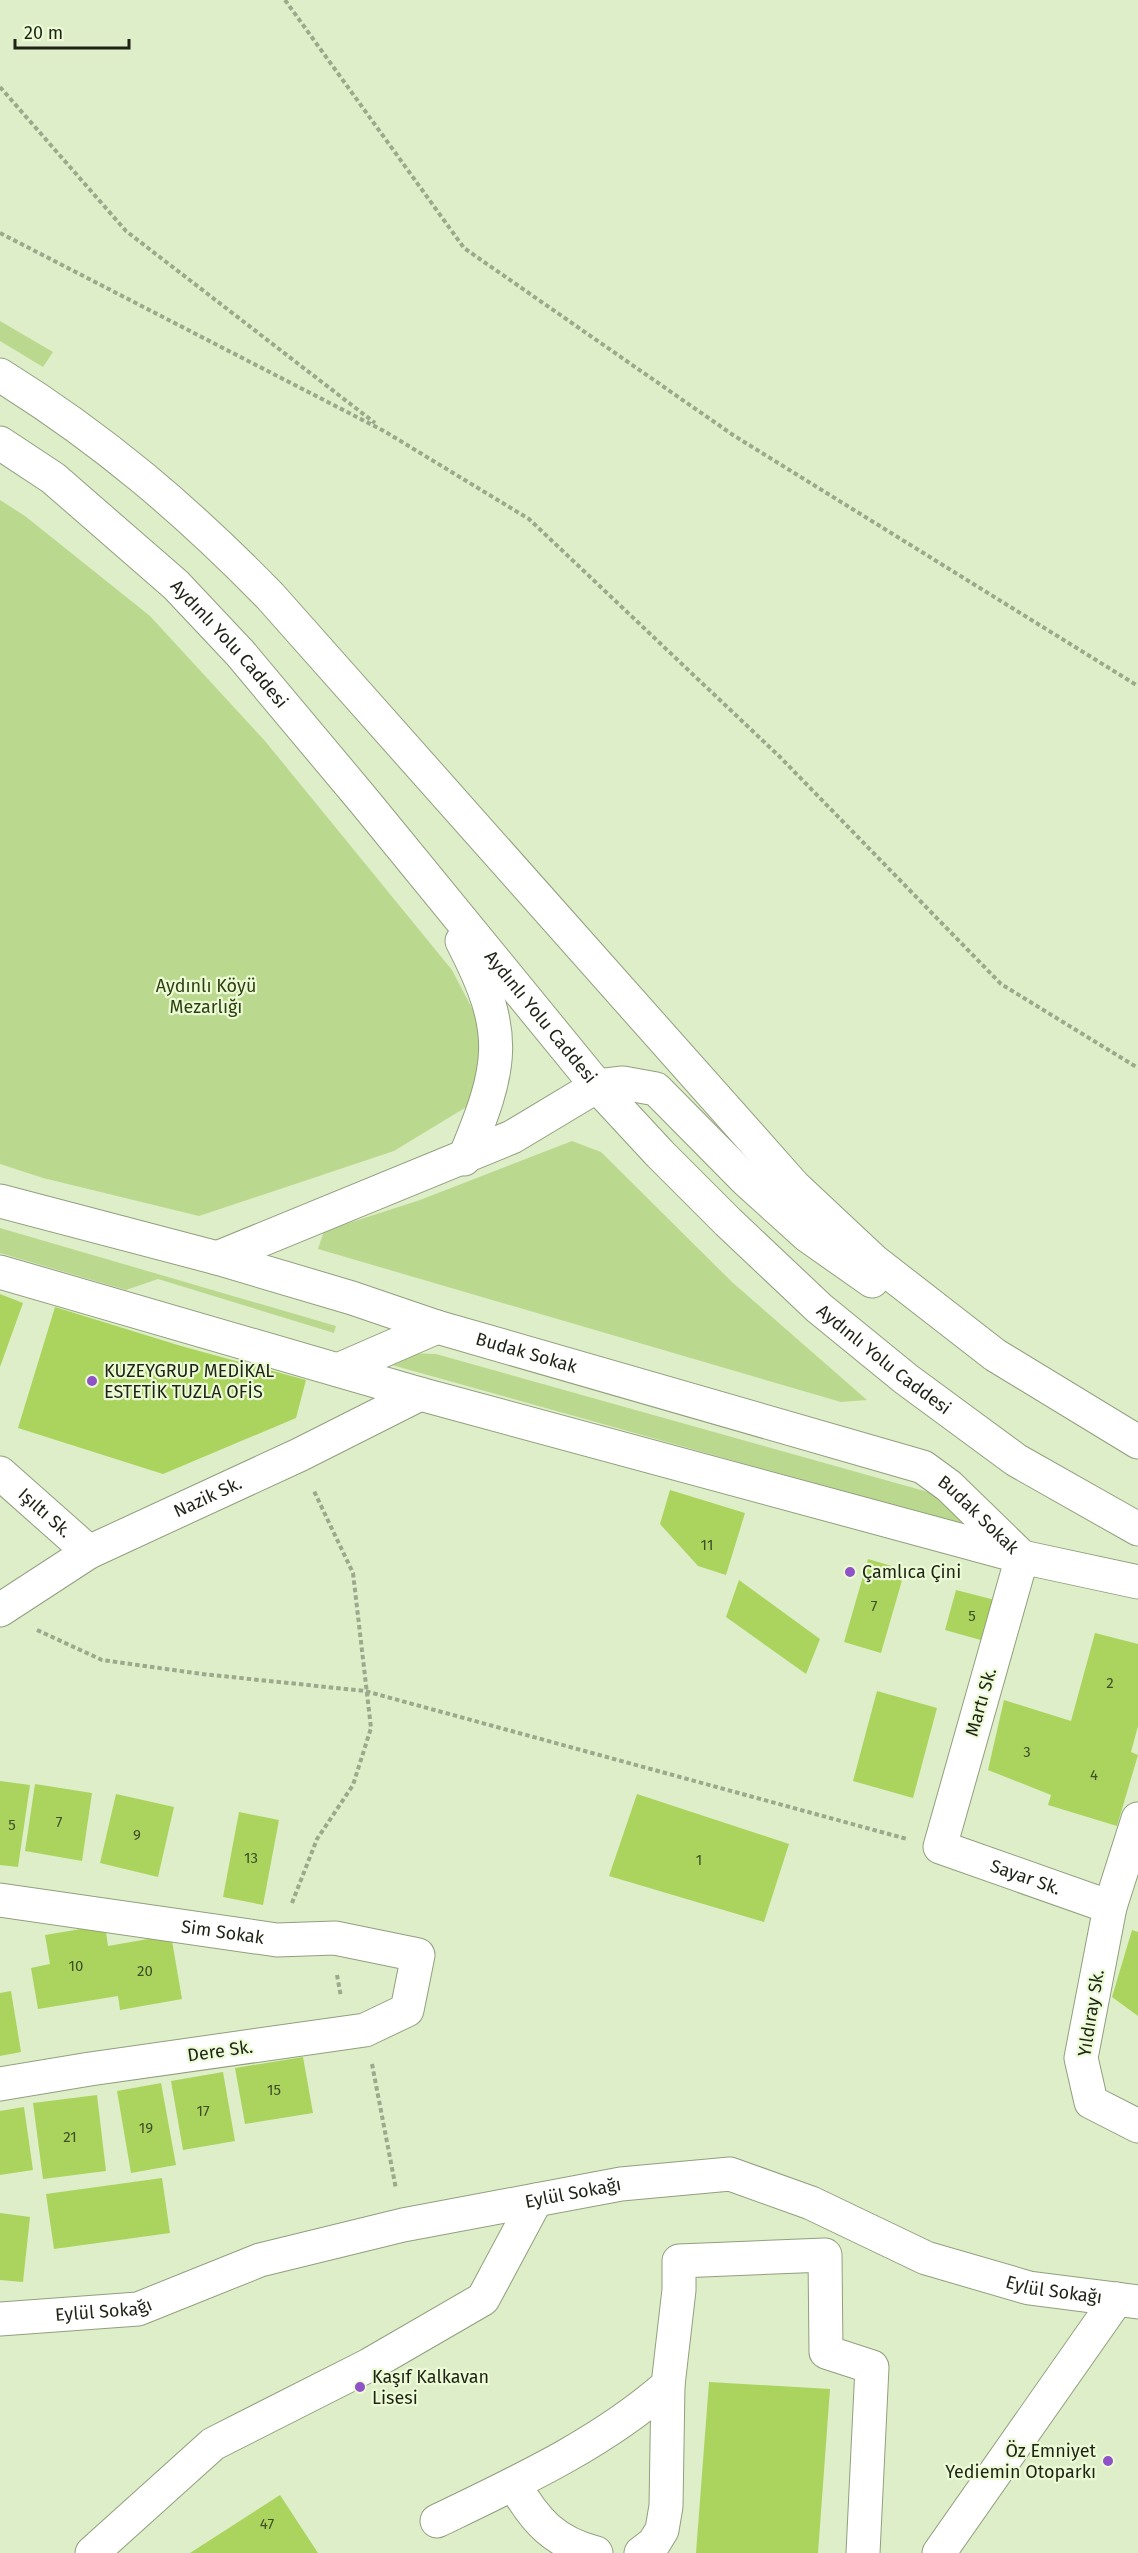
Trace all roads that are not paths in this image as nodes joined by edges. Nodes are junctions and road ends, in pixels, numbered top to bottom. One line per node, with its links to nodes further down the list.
1 (0, 375): 10 (main road)
2 (0, 443): 3 (main road, Aydınlı Yolu Caddesi)
3 (424, 874): 4 (main road, Aydınlı Yolu Caddesi); 5 (main road)
4 (597, 1086): 5 (main road); 10 (main road); 15 (main road, Aydınlı Yolu Caddesi)
5 (464, 1159): 7 (main road)
6 (0, 1201): 7 (main road, Budak Sokak)
7 (217, 1258): 9 (main road, Budak Sokak)
8 (0, 1272): 11 (main road, Budak Sokak)
9 (437, 1327): 11 (main road); 17 (main road, Budak Sokak)
10 (995, 1354): 13 (main road)
11 (338, 1370): 12 (main road, Budak Sokak)
12 (420, 1394): 16 (main road, Nazik Sk.); 17 (main road, Budak Sokak)
13 (1138, 1442)
14 (0, 1473): 16 (main road, Işıltı Sk.)
15 (1138, 1529)
16 (89, 1552): 19 (main road, Nazik Sk.)
17 (1022, 1557): 18 (main road, Budak Sokak); 21 (main road, Martı Sk.)
18 (1138, 1582)
19 (0, 1610)
20 (1138, 1819): 23 (main road, Yıldıray Sk.)
21 (940, 1847): 23 (main road, Sayar Sk.)
22 (0, 1900): 24 (main road, Sim Sokak)
23 (1110, 1907): 26 (main road, Yıldıray Sk.)
24 (411, 1980): 25 (main road, Dere Sk.)
25 (0, 2084)
26 (1138, 2126)
27 (536, 2200): 28 (main road, Eylül Sokağı); 29 (main road, Eylül Sokağı); 33 (main road)
28 (1127, 2301): 37 (main road)
29 (0, 2319)
30 (668, 2385): 31 (main road); 35 (main road); 36 (main road)
31 (514, 2484): 32 (main road); 34 (main road)
32 (437, 2521)
33 (92, 2553)
34 (596, 2553)
35 (640, 2553)
36 (863, 2553)
37 (939, 2553)

